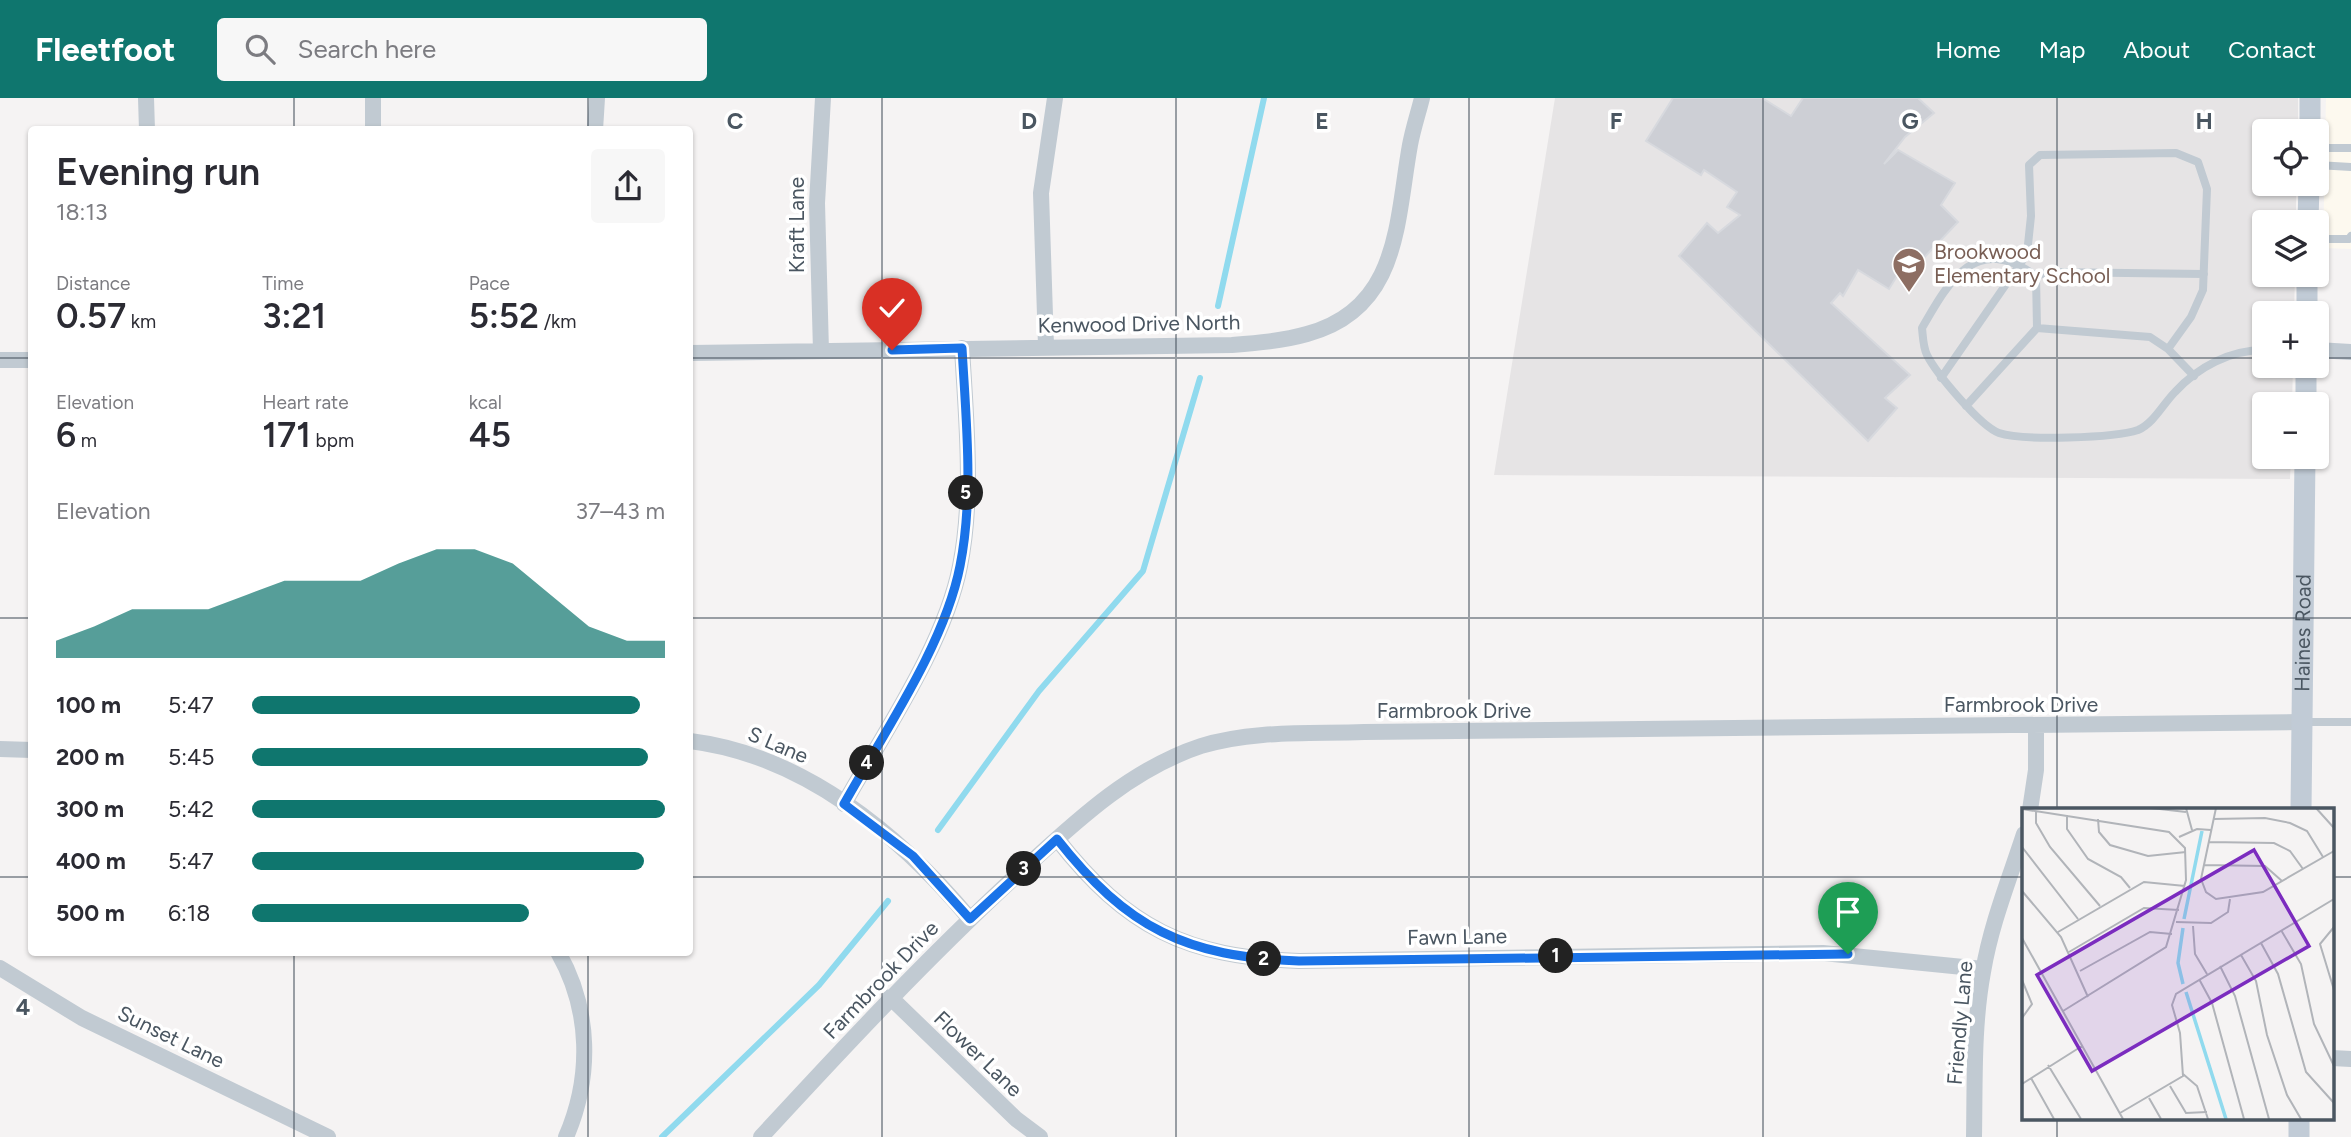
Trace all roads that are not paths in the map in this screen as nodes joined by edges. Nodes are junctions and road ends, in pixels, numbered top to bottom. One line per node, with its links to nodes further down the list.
1 (146, 98): 9 (street)
2 (373, 98): 10 (street)
3 (597, 98): 11 (street)
4 (823, 98): 25 (street, Kraft Lane)
5 (1055, 98): 22 (street)
6 (1422, 98): 22 (street, Kenwood Drive North)
7 (2310, 98): 8 (street)
8 (2310, 119)
9 (147, 126)
10 (373, 126)
11 (596, 126)
12 (2329, 148): 13 (lane)
13 (2351, 148)
14 (2329, 166): 15 (lane)
15 (2351, 167)
16 (2351, 236): 17 (lane)
17 (2329, 239)
18 (2020, 264): 19 (lane); 20 (lane); 33 (lane); 33 (lane)
19 (2204, 274): 20 (lane); 24 (lane)
20 (2036, 276): 21 (lane)
21 (2036, 328): 24 (lane); 34 (lane)
22 (1046, 346): 23 (street, Kenwood Drive North)
23 (962, 348): 25 (street, Kenwood Drive North); 42 (street)
24 (2168, 349): 32 (lane)
25 (821, 351): 29 (street, Kenwood Drive North)
26 (2329, 351): 28 (street)
27 (2252, 352): 32 (lane)
28 (2351, 352)
29 (693, 353)
30 (28, 359): 31 (street)
31 (0, 360)
32 (2194, 376): 34 (lane)
33 (1941, 377): 34 (lane)
34 (1966, 406)
35 (2305, 469): 36 (street, Haines Road)
36 (2302, 722): 37 (lane); 38 (street, Farmbrook Drive); 44 (street, Haines Road)
37 (2351, 722)
38 (2036, 726): 43 (street); 45 (street, Farmbrook Drive)
39 (693, 741): 42 (street, S Lane)
40 (0, 749): 41 (street)
41 (28, 750)
42 (844, 804): 47 (street, S Lane)
43 (2030, 808)
44 (2301, 808)
45 (1057, 839): 47 (street, Farmbrook Drive); 50 (street, Fawn Lane)
46 (2022, 840): 50 (street, Friendly Lane)
47 (970, 919): 51 (street, Farmbrook Drive)
48 (560, 956): 54 (street)
49 (0, 968): 53 (street, Sunset Lane)
50 (1983, 969): 57 (street, Friendly Lane)
51 (890, 998): 55 (street, Farmbrook Drive); 56 (street, Flower Lane)
52 (2299, 1119): 58 (street)
53 (328, 1137)
54 (566, 1137)
55 (761, 1137)
56 (1040, 1137)
57 (1975, 1137)
58 (2298, 1137)

